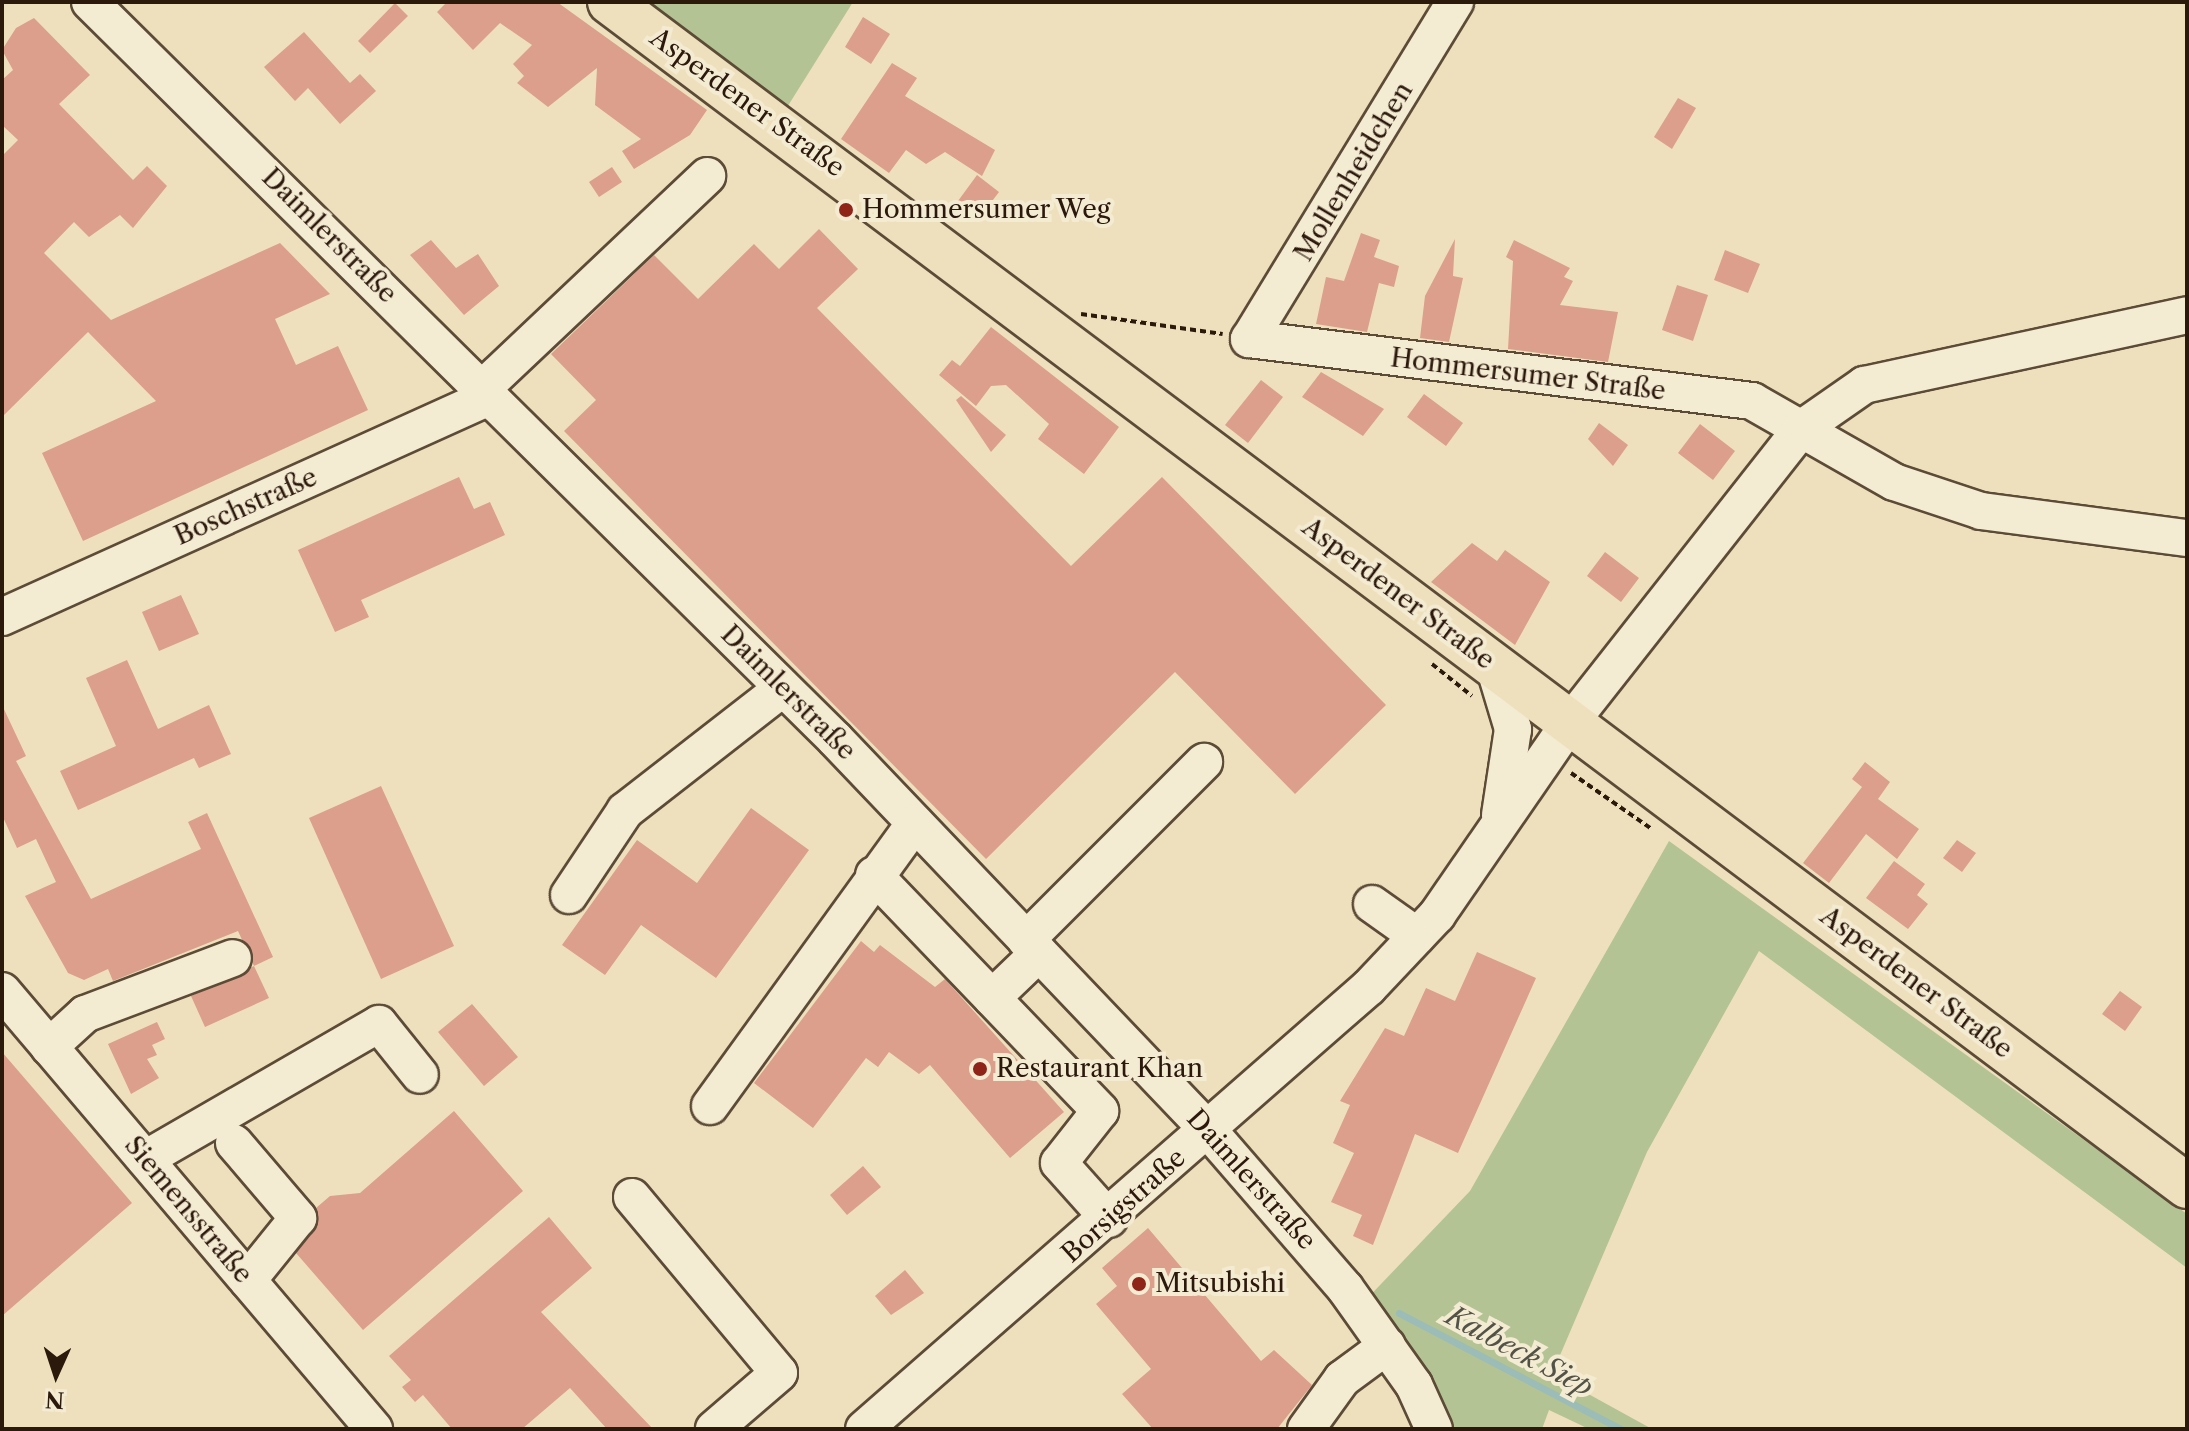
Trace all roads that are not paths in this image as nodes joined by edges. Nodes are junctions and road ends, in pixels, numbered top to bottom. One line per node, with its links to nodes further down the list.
1 (90, 2): 7 (street, Daimlerstraße)
2 (610, 2): 11 (main road, Asperdener Straße)
3 (1455, 2): 6 (street, Mollenheidchen)
4 (707, 176): 7 (street, Boschstraße)
5 (2187, 315): 8 (street)
6 (1249, 339): 8 (street, Hommersumer Straße)
7 (486, 393): 10 (street, Boschstraße); 12 (street, Daimlerstraße)
8 (1801, 429): 9 (street, Hommersumer Straße); 13 (street)
9 (2187, 538)
10 (2, 617)
11 (1495, 669): 13 (main road, Asperdener Straße); 16 (street, Borsigstraße)
12 (783, 688): 15 (street, Daimlerstraße); 18 (street)
13 (1569, 724): 16 (street, Borsigstraße); 31 (main road, Asperdener Straße)
14 (1204, 762): 21 (street)
15 (915, 823): 17 (street); 21 (street, Daimlerstraße)
16 (1498, 828): 20 (street, Borsigstraße)
17 (874, 875): 24 (street); 27 (street)
18 (569, 895)
19 (1372, 904): 20 (street)
20 (1417, 936): 28 (street, Borsigstraße)
21 (1033, 947): 24 (street); 28 (street, Daimlerstraße)
22 (233, 958): 25 (street)
23 (2, 991): 25 (street, Siemensstraße)
24 (992, 998): 33 (street)
25 (49, 1047): 30 (street, Siemensstraße)
26 (420, 1075): 30 (street)
27 (710, 1106)
28 (1208, 1130): 33 (street, Borsigstraße); 35 (street, Daimlerstraße)
29 (234, 1143): 34 (street)
30 (145, 1159): 34 (street, Siemensstraße)
31 (2187, 1186)
32 (632, 1197): 37 (street)
33 (1109, 1219): 38 (street, Borsigstraße)
34 (248, 1280): 36 (street, Siemensstraße)
35 (1387, 1346): 39 (street); 40 (street, Daimlerstraße)
36 (374, 1429)
37 (714, 1429)
38 (864, 1429)
39 (1306, 1429)
40 (1434, 1429)

